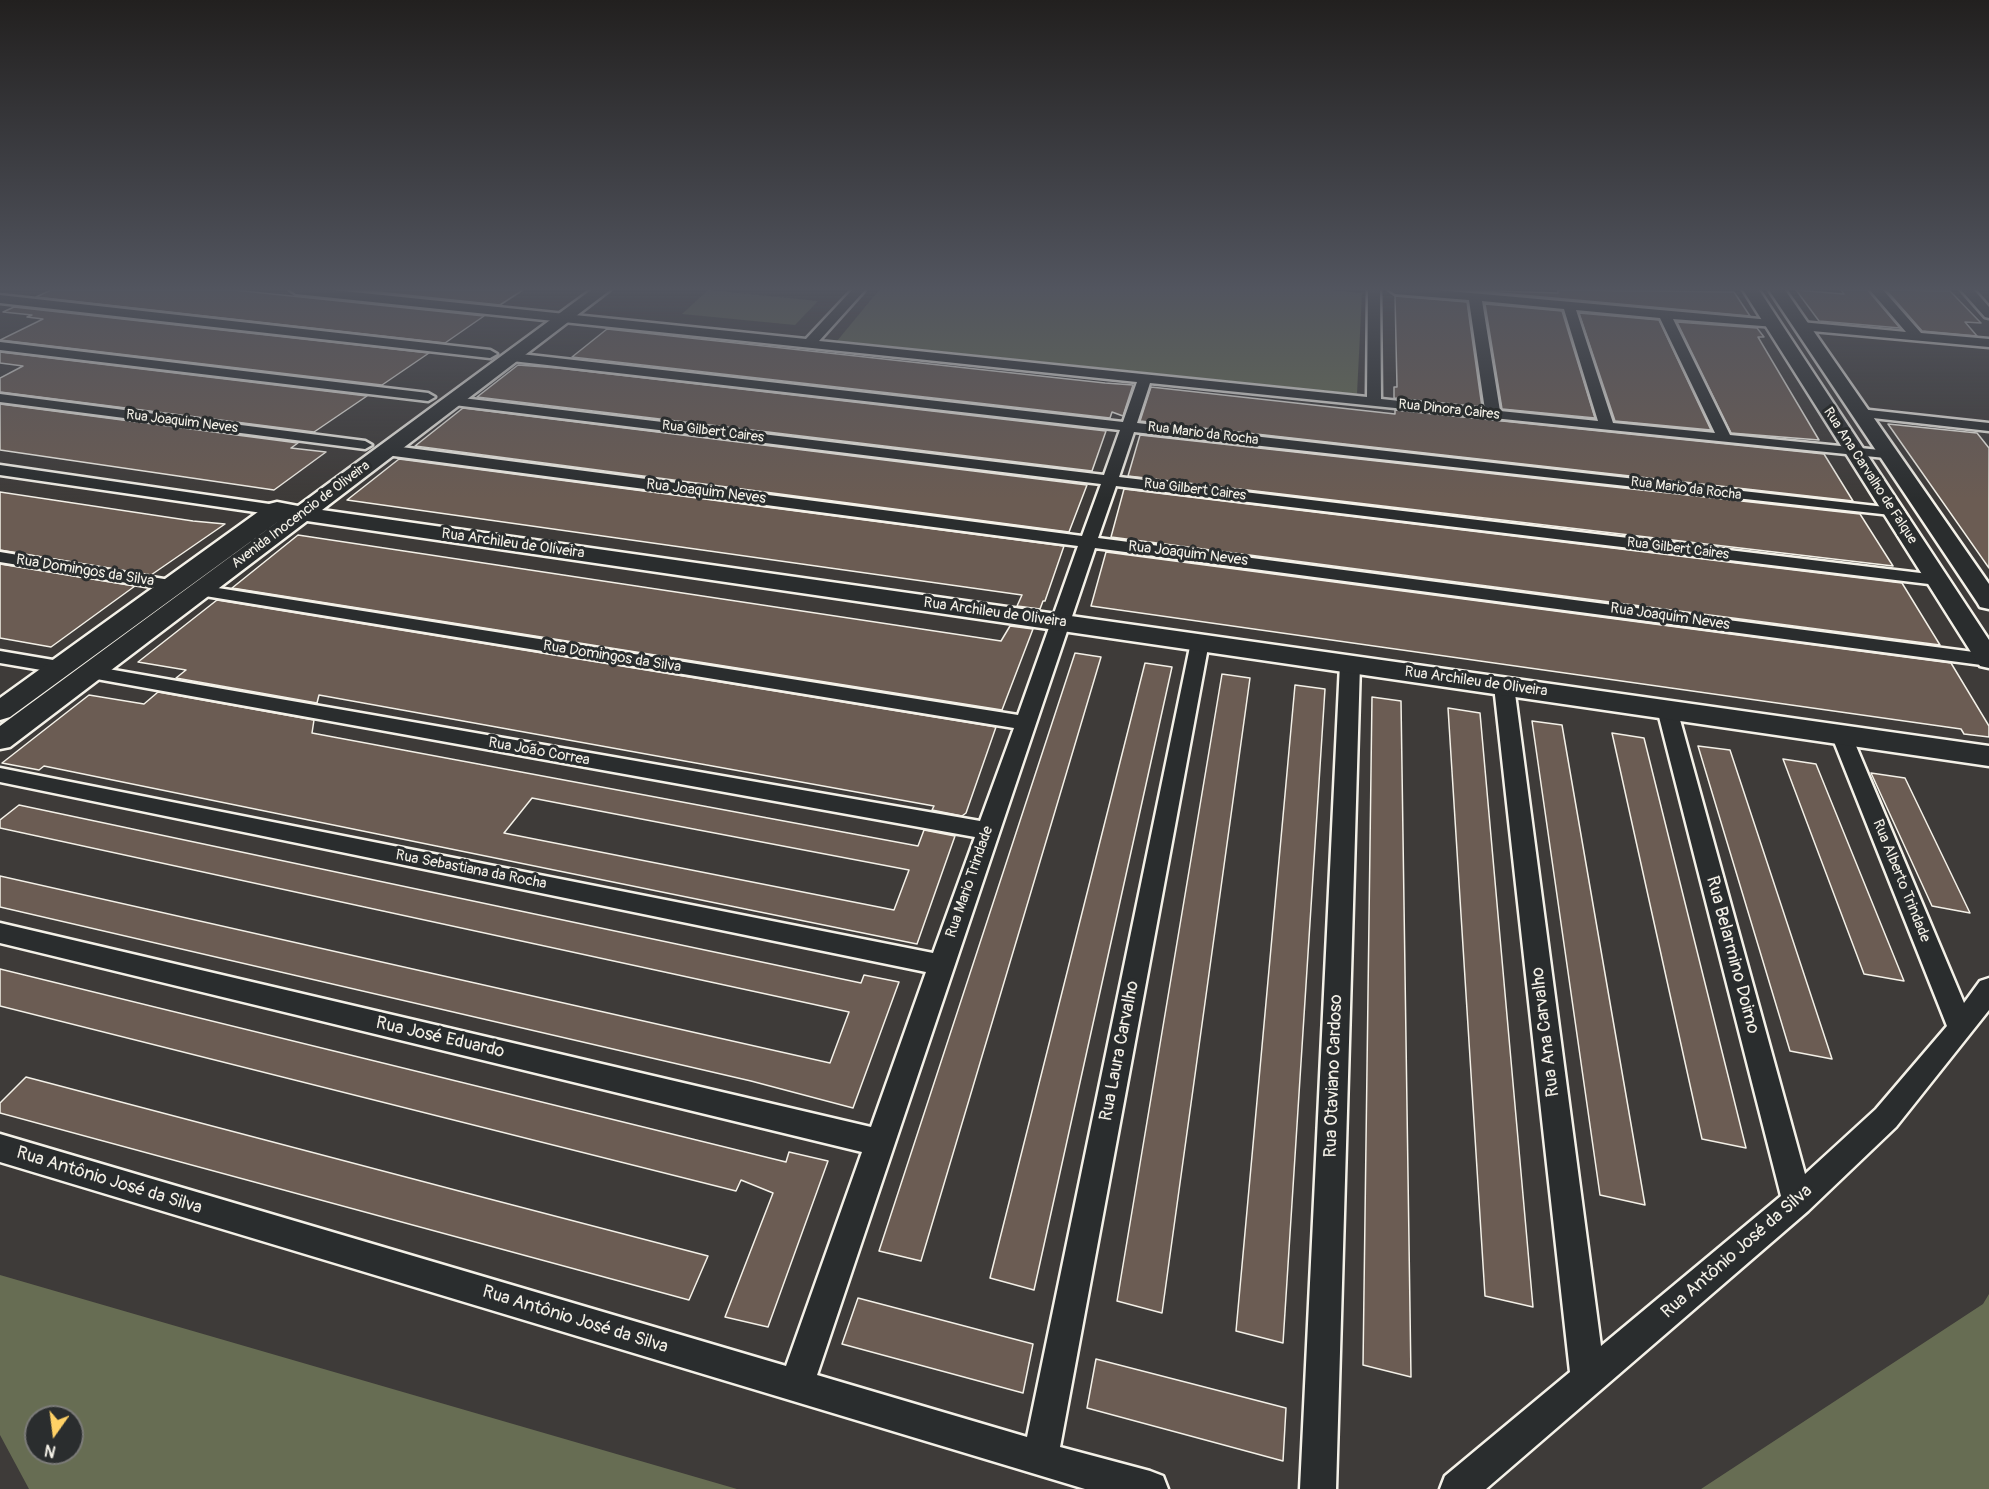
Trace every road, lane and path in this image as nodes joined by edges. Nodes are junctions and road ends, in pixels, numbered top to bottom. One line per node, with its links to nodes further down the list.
1 (113, 359): 13 (street)
2 (482, 359): 13 (street, Avenida Inocencio de Oliveira)
3 (509, 359): 15 (street, Avenida Inocencio de Oliveira)
4 (535, 359): 19 (street, Rua Mario da Rocha)
5 (968, 359): 12 (street, Rua Dinora Caires)
6 (1374, 359): 16 (street)
7 (1485, 359): 18 (street)
8 (1586, 359): 20 (street)
9 (1686, 359): 22 (street)
10 (1795, 359): 24 (street, Rua Ana Carvalho de Falque)
11 (1823, 359): 17 (street, Rua Ana Carvalho de Falque)
12 (1145, 378): 16 (street, Rua Dinora Caires); 19 (street, Rua Mario Trindade)
13 (428, 397): 23 (street, Avenida Inocencio de Oliveira)
14 (0, 398): 23 (street, Rua Joaquim Neves)
15 (454, 400): 23 (street, Avenida Inocencio de Oliveira); 27 (street, Rua Gilbert Caires)
16 (1374, 402): 18 (street, Rua Dinora Caires)
17 (1860, 413): 21 (street); 25 (street, Rua Ana Carvalho de Falque)
18 (1493, 415): 20 (street, Rua Dinora Caires)
19 (1128, 425): 27 (street, Rua Mario Trindade); 29 (street, Rua Mario da Rocha)
20 (1607, 427): 22 (street, Rua Dinora Caires)
21 (1989, 427)
22 (1725, 439): 24 (street, Rua Dinora Caires)
23 (376, 448): 28 (street, Avenida Inocencio de Oliveira); 30 (street, Avenida Inocencio de Oliveira); 31 (street, Rua Joaquim Neves)
24 (1855, 453): 25 (street, Rua Dinora Caires); 29 (street, Rua Ana Carvalho de Falque)
25 (1890, 456): 36 (street, Rua Ana Carvalho de Falque)
26 (0, 470): 28 (street, Rua Archileu de Oliveira)
27 (1110, 480): 31 (street, Rua Mario Trindade); 33 (street, Rua Gilbert Caires)
28 (276, 510): 30 (street, Rua Archileu de Oliveira); 34 (street, Avenida Inocencio de Oliveira)
29 (1894, 513): 33 (street, Rua Ana Carvalho de Falque)
30 (303, 514): 35 (street, Avenida Inocencio de Oliveira); 37 (street, Rua Archileu de Oliveira)
31 (1090, 541): 37 (street, Rua Mario Trindade); 40 (street, Rua Joaquim Neves)
32 (0, 557): 34 (street, Rua Domingos da Silva)
33 (1937, 580): 40 (street, Rua Ana Carvalho de Falque)
34 (170, 585): 42 (street, Avenida Inocencio de Oliveira)
35 (199, 590): 43 (street, Avenida Inocencio de Oliveira); 47 (street, Rua Domingos da Silva)
36 (1989, 602)
37 (1060, 622): 38 (street, Rua Archileu de Oliveira); 47 (street, Rua Mario Trindade)
38 (1200, 642): 41 (street, Rua Archileu de Oliveira); 62 (street, Rua Laura Carvalho)
39 (0, 657): 42 (street)
40 (1989, 660)
41 (1350, 664): 44 (street, Rua Archileu de Oliveira); 64 (street, Rua Otaviano Cardoso)
42 (59, 667): 46 (street, Avenida Inocencio de Oliveira)
43 (91, 672): 49 (street, Avenida Inocencio de Oliveira); 52 (street, Rua João Correa)
44 (1504, 686): 45 (street, Rua Archileu de Oliveira); 60 (street, Rua Ana Carvalho)
45 (1667, 709): 48 (street, Rua Archileu de Oliveira); 59 (street, Rua Belarmino Doimo)
46 (0, 711)
47 (1025, 723): 52 (street, Rua Mario Trindade)
48 (1841, 734): 50 (street, Rua Archileu de Oliveira); 56 (street, Rua Alberto Trindade)
49 (0, 740)
50 (1989, 756)
51 (0, 775): 54 (street, Rua Sebastiana da Rocha)
52 (988, 831): 54 (street, Rua Mario Trindade)
53 (0, 933): 57 (street, Rua José Eduardo)
54 (941, 965): 57 (street, Rua Mario Trindade)
55 (1989, 989): 56 (street, Rua Antônio José da Silva)
56 (1961, 1028): 59 (street, Rua Antônio José da Silva)
57 (880, 1143): 61 (street, Rua Mario Trindade)
58 (0, 1148): 61 (street, Rua Antônio José da Silva)
59 (1797, 1201): 60 (street, Rua Antônio José da Silva)
60 (1588, 1378): 65 (street, Rua Antônio José da Silva)
61 (796, 1386): 62 (street, Rua Antônio José da Silva)
62 (1040, 1459): 63 (street, Rua Antônio José da Silva)
63 (1150, 1489)
64 (1318, 1489)
65 (1458, 1489)

